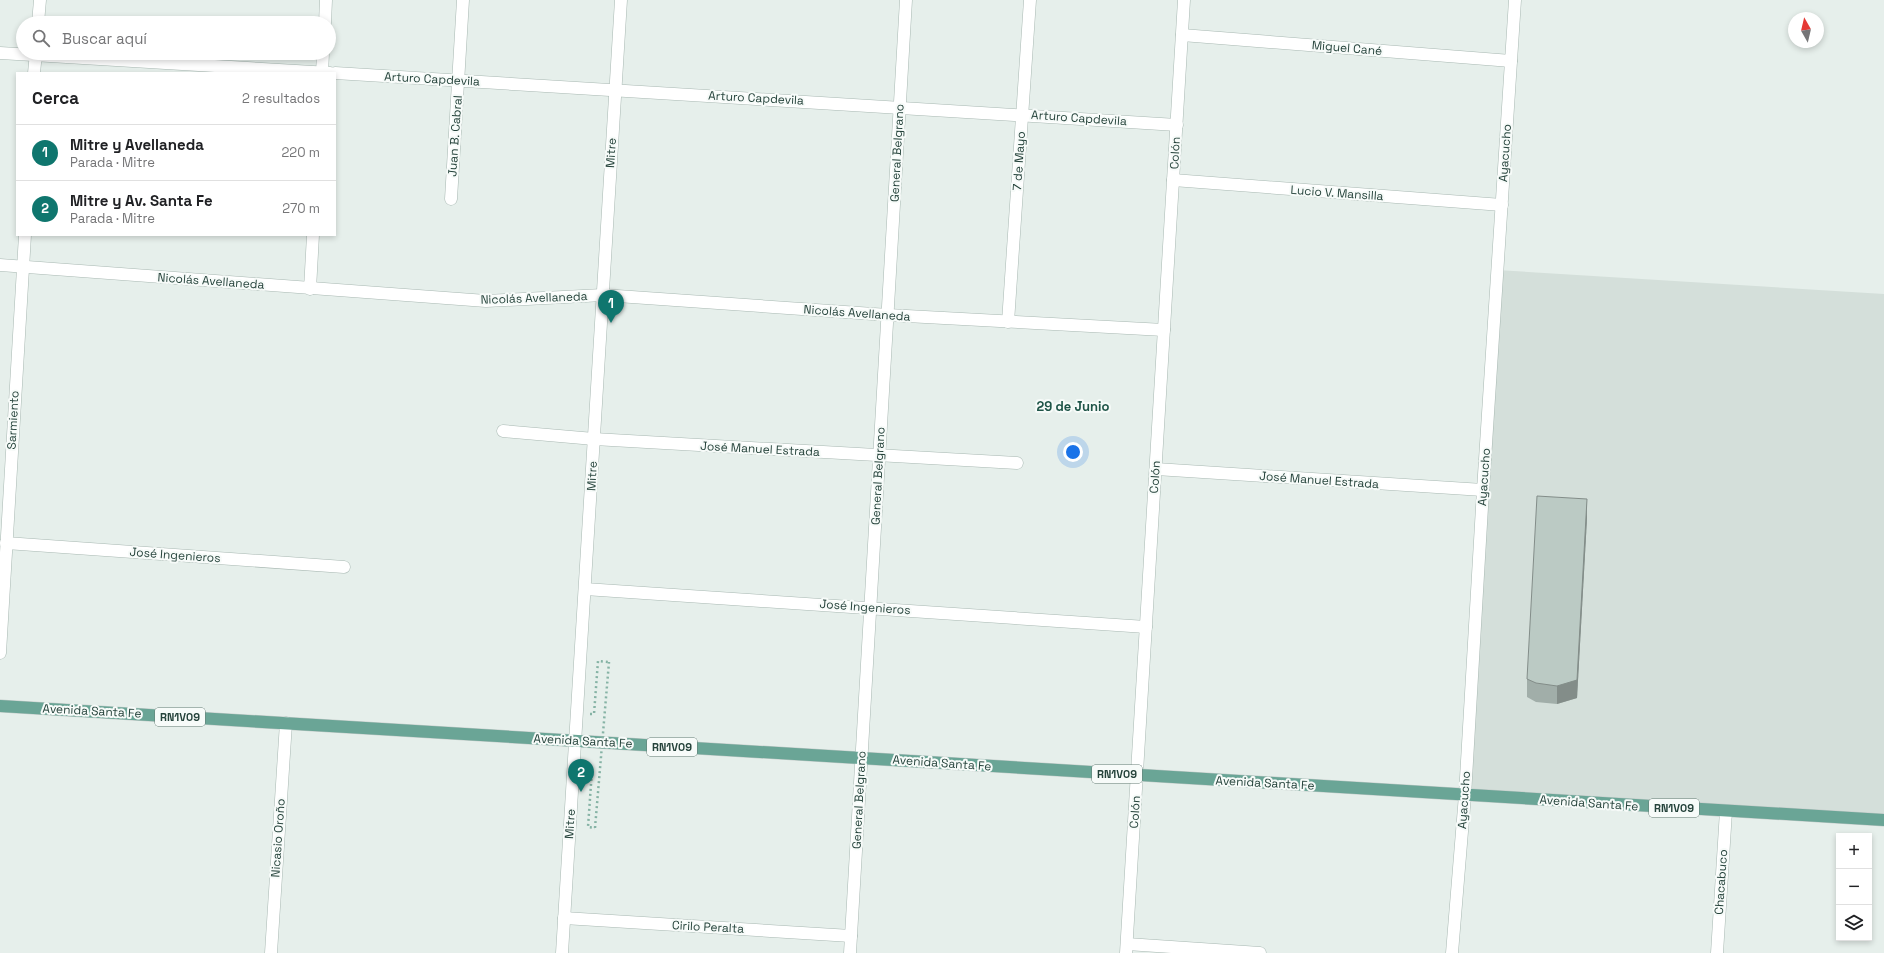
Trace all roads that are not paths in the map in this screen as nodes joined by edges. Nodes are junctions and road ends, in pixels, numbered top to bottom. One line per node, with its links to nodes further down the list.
1 (40, 0): 9 (street)
2 (326, 0): 10 (street)
3 (463, 0): 22 (street, Juan B. Cabral)
4 (621, 0): 23 (street, Mitre)
5 (906, 0): 24 (street, General Belgrano)
6 (1030, 0): 25 (street, 7 de Mayo)
7 (1184, 0): 11 (street, Colón)
8 (1515, 0): 17 (street, Ayacucho)
9 (39, 16)
10 (325, 16)
11 (1182, 35): 17 (street, Miguel Cané); 26 (street, Colón)
12 (0, 53): 13 (street)
13 (16, 53)
14 (35, 60): 18 (street)
15 (126, 60): 19 (street)
16 (323, 60): 20 (street)
17 (1511, 61): 29 (street, Ayacucho)
18 (34, 72)
19 (307, 72)
20 (322, 72)
21 (336, 73): 22 (street, Arturo Capdevila)
22 (459, 81): 23 (street, Arturo Capdevila); 28 (street, Juan B. Cabral)
23 (615, 90): 24 (street, Arturo Capdevila); 35 (street, Mitre)
24 (900, 107): 25 (street, Arturo Capdevila); 36 (street, General Belgrano)
25 (1022, 114): 26 (street, Arturo Capdevila); 37 (street, 7 de Mayo)
26 (1176, 125): 27 (street, Colón)
27 (1173, 180): 29 (street, Lucio V. Mansilla); 38 (street, Colón)
28 (451, 199)
29 (1502, 205): 45 (street, Ayacucho)
30 (25, 236): 33 (street, Sarmiento)
31 (313, 236): 34 (street)
32 (0, 265): 33 (street, Nicolás Avellaneda)
33 (23, 266): 34 (street, Nicolás Avellaneda); 44 (street, Sarmiento)
34 (310, 289): 35 (street, Nicolás Avellaneda)
35 (603, 295): 36 (street, Nicolás Avellaneda); 40 (street, Mitre)
36 (888, 315): 37 (street, Nicolás Avellaneda); 41 (street, General Belgrano)
37 (1008, 322): 38 (street, Nicolás Avellaneda)
38 (1164, 330): 43 (street, Colón)
39 (503, 431): 40 (street, José Manuel Estrada)
40 (594, 439): 41 (street, José Manuel Estrada); 48 (street, Mitre)
41 (879, 456): 42 (street, José Manuel Estrada); 49 (street, General Belgrano)
42 (1017, 463)
43 (1156, 469): 45 (street, José Manuel Estrada); 50 (street, Colón)
44 (5, 471): 46 (street, Sarmiento)
45 (1483, 490): 57 (street, Ayacucho)
46 (6, 543): 47 (street, José Ingenieros); 51 (street, Sarmiento)
47 (344, 567)
48 (585, 589): 49 (street, José Ingenieros); 54 (street, Mitre)
49 (870, 608): 50 (street, José Ingenieros); 55 (street, General Belgrano)
50 (1146, 627): 56 (street, Colón)
51 (0, 653)
52 (0, 706): 53 (main road, Avenida Santa Fe / RN1V09)
53 (286, 723): 54 (main road, Avenida Santa Fe / RN1V09); 63 (street, Nicasio Oroño)
54 (575, 741): 55 (main road, Avenida Santa Fe / RN1V09); 60 (street, Mitre)
55 (862, 758): 56 (main road, Avenida Santa Fe / RN1V09); 61 (street, General Belgrano)
56 (1137, 775): 57 (main road, Avenida Santa Fe / RN1V09); 62 (street, Colón)
57 (1465, 795): 58 (main road, Avenida Santa Fe / RN1V09); 67 (street, Ayacucho)
58 (1726, 811): 59 (main road, Avenida Santa Fe / RN1V09); 68 (street, Chacabuco)
59 (1884, 820)
60 (564, 918): 61 (street, Cirilo Peralta); 64 (street, Mitre)
61 (851, 936): 65 (street, General Belgrano)
62 (1126, 948): 66 (street)
63 (271, 953)
64 (562, 953)
65 (850, 953)
66 (1260, 953)
67 (1452, 953)
68 (1717, 953)

